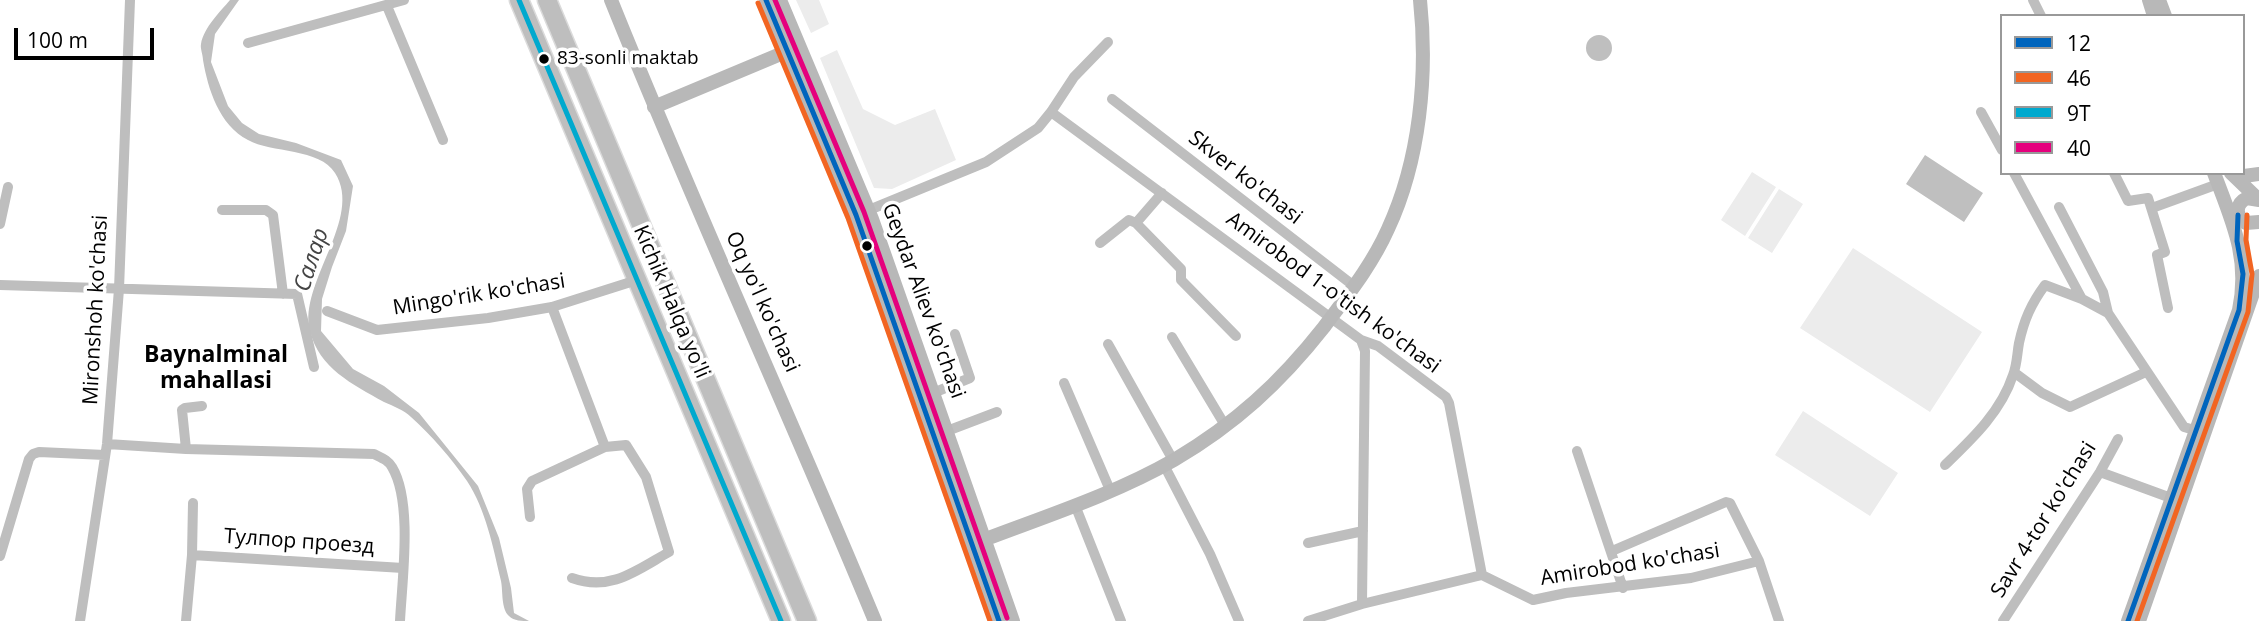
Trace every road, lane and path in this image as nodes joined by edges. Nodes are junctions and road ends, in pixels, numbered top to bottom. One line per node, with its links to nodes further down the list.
1 (130, 0): 43 (street, Mironshoh ko'chasi)
2 (404, 0): 9 (street)
3 (519, 0): 40 (highway, Kichik Halqa yo'li)
4 (547, 0): 96 (highway, Kichik Halqa yo'li)
5 (611, 0): 14 (main road, Oq yo'l ko'chasi)
6 (766, 0): 12 (main road, Geydar Aliev ko'chasi)
7 (780, 0): 12 (main road, Geydar Aliev ko'chasi)
8 (1420, 0): 42 (main road)
9 (387, 6): 11 (street); 17 (street)
10 (1108, 42): 15 (street)
11 (247, 43)
12 (794, 48): 14 (main road); 32 (main road, Geydar Aliev ko'chasi)
13 (1112, 99): 42 (street, Skver ko'chasi)
14 (654, 107): 97 (main road, Oq yo'l ko'chasi)
15 (1051, 112): 26 (street, Amirobod 1-o'tish ko'chasi); 32 (street)
16 (1981, 112): 18 (street)
17 (443, 140)
18 (2000, 146)
19 (2259, 174): 23 (main road)
20 (2015, 175): 45 (street)
21 (2116, 175): 30 (street)
22 (2235, 175): 27 (main road)
23 (2240, 175)
24 (2216, 179): 28 (main road); 30 (street)
25 (8, 187): 36 (street)
26 (1162, 193): 35 (street); 50 (street, Amirobod 1-o'tish ko'chasi)
27 (2254, 196): 33 (main road)
28 (2224, 200): 33 (main road); 37 (main road)
29 (2059, 207): 49 (street)
30 (2152, 208): 47 (street)
31 (222, 210): 44 (street)
32 (863, 212): 60 (main road, Geydar Aliev ko'chasi); 81 (main road, Geydar Aliev ko'chasi)
33 (2238, 215): 34 (main road); 37 (main road)
34 (2259, 222)
35 (1136, 223): 38 (street); 52 (street)
36 (0, 224)
37 (2237, 242): 65 (main road)
38 (1100, 243)
39 (2259, 276): 65 (main road)
40 (637, 280): 46 (street, Mingo'rik ko'chasi); 95 (highway, Kichik Halqa yo'li)
41 (0, 285): 43 (street)
42 (1354, 286): 50 (main road)
43 (119, 289): 44 (street); 67 (street, Mironshoh ko'chasi)
44 (283, 294): 56 (street)
45 (2082, 299): 49 (street); 58 (street)
46 (552, 307): 48 (street, Mingo'rik ko'chasi); 68 (street)
47 (2168, 308)
48 (327, 311)
49 (2108, 313): 57 (street)
50 (1331, 317): 54 (street, Amirobod 1-o'tish ko'chasi); 63 (main road)
51 (955, 334): 60 (street)
52 (1236, 336)
53 (1172, 337): 63 (street)
54 (1361, 340): 80 (street); 88 (street, Amirobod 1-o'tish ko'chasi)
55 (1108, 344): 72 (street)
56 (314, 368)
57 (2146, 372): 58 (street); 65 (street)
58 (2014, 373): 73 (street)
59 (1064, 383): 75 (street)
60 (933, 393): 64 (main road, Geydar Aliev ko'chasi)
61 (202, 406): 69 (street)
62 (997, 412): 64 (street)
63 (1226, 427): 72 (main road)
64 (947, 431): 81 (main road, Geydar Aliev ko'chasi)
65 (2200, 432): 76 (main road); 106 (main road)
66 (2118, 439): 74 (street, Savr 4-tor ko'chasi)
67 (107, 444): 69 (street); 71 (street, Mironshoh ko'chasi)
68 (605, 447): 79 (street); 89 (street)
69 (186, 449): 87 (street)
70 (1577, 451): 83 (street)
71 (105, 455): 85 (street); 92 (street, Mironshoh ko'chasi)
72 (1169, 462): 75 (main road); 101 (street)
73 (1945, 465)
74 (2100, 472): 76 (street); 104 (street, Savr 4-tor ko'chasi)
75 (1110, 490): 78 (main road)
76 (2171, 498): 105 (main road)
77 (192, 503): 84 (street)
78 (1075, 505): 81 (main road); 100 (street)
79 (530, 517)
80 (1363, 531): 82 (street); 91 (street)
81 (979, 542): 98 (main road, Geydar Aliev ko'chasi); 99 (main road, Geydar Aliev ko'chasi)
82 (1308, 543)
83 (1612, 551): 86 (street); 90 (street)
84 (192, 555): 87 (street, Тулпор проезд); 93 (street)
85 (0, 556)
86 (1759, 561): 90 (street, Amirobod ko'chasi); 103 (street)
87 (403, 568): 94 (street)
88 (1482, 575): 90 (street, Amirobod ko'chasi); 91 (street)
89 (572, 578)
90 (1623, 587)
91 (1362, 604): 102 (street)
92 (80, 621)
93 (186, 621)
94 (400, 621)
95 (781, 621)
96 (807, 621)
97 (875, 621)
98 (999, 621)
99 (1013, 621)
100 (1121, 621)
101 (1238, 621)
102 (1308, 621)
103 (1779, 621)
104 (2003, 621)
105 (2128, 621)
106 (2139, 621)

